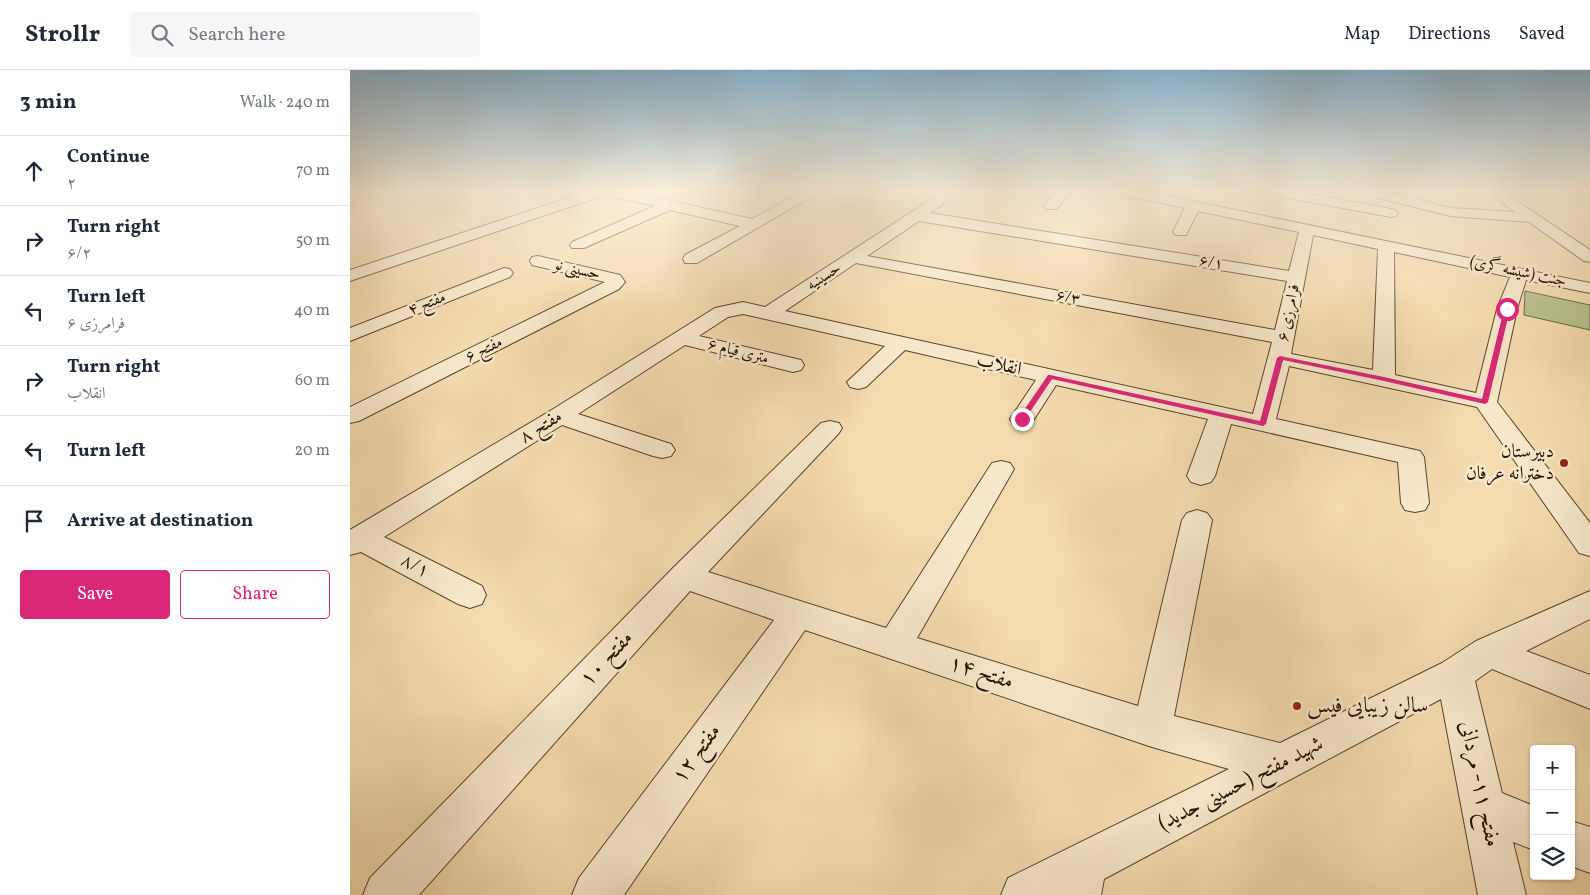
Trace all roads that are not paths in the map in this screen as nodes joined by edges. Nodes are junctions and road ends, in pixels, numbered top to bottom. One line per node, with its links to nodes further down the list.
1 (1308, 229): 15 (street, فرامرزی ۶)
2 (488, 230): 18 (street)
3 (613, 230): 9 (street)
4 (744, 230): 13 (street)
5 (897, 230): 12 (street, حسینیه)
6 (1015, 230): 15 (street, ۶/۱)
7 (1310, 230): 10 (street, جنت (شیشه گری))
8 (1548, 230): 11 (street)
9 (578, 245)
10 (1386, 245): 16 (street, جنت (شیشه گری)); 29 (street)
11 (1590, 256)
12 (853, 258): 22 (street, حسینیه); 26 (street, ۶/۳)
13 (691, 259)
14 (538, 261): 19 (street, حسینی نو)
15 (1298, 269): 26 (street, فرامرزی ۶)
16 (1520, 272): 20 (street, جنت (شیشه گری)); 31 (street)
17 (504, 273): 23 (street, مفتح ۴)
18 (350, 276)
19 (616, 282): 33 (street, مفتح ۶)
20 (1590, 288)
21 (732, 309): 22 (street, انقلاب); 24 (street, مفتح ۸)
22 (768, 314): 25 (street, انقلاب)
23 (350, 335)
24 (682, 338): 27 (street, ۶ متری قیام); 34 (street, مفتح ۸)
25 (901, 343): 28 (street, انقلاب); 30 (street)
26 (1281, 348): 29 (street, ۶/۳); 36 (street, فرامرزی ۶)
27 (793, 365)
28 (1050, 376): 32 (street, انقلاب); 35 (street)
29 (1384, 379): 31 (street, ۶/۳)
30 (858, 382)
31 (1485, 402): 44 (street)
32 (1222, 415): 36 (street, انقلاب); 40 (street)
33 (350, 416)
34 (559, 416): 38 (street); 43 (street, مفتح ۸)
35 (1022, 419)
36 (1263, 424): 41 (street, انقلاب)
37 (830, 428): 45 (street, مفتح ۱۰)
38 (662, 450)
39 (1001, 469): 49 (street)
40 (1201, 476)
41 (1415, 503)
42 (1197, 520): 53 (street)
43 (355, 541): 46 (street, ۸/۱)
44 (1590, 545)
45 (684, 577): 48 (street, مفتح ۱۴); 60 (street, مفتح ۱۰)
46 (470, 595)
47 (1590, 604): 50 (street, شهید مفتح (حسینی جدید))
48 (798, 614): 49 (street, مفتح ۱۴); 61 (street, مفتح ۱۲)
49 (894, 645): 53 (street, مفتح ۱۴)
50 (1489, 652): 51 (street, شهید مفتح (حسینی جدید)); 52 (street)
51 (1456, 674): 54 (street, شهید مفتح (حسینی جدید)); 55 (street, مفتح ۱۱- مردانی)
52 (1590, 692)
53 (1152, 729): 54 (street, مفتح ۱۴)
54 (1280, 763): 59 (street, شهید مفتح (حسینی جدید))
55 (1484, 808): 56 (street); 63 (street, مفتح ۱۱- مردانی)
56 (1530, 826)
57 (1575, 844): 58 (street)
58 (1590, 850)
59 (1080, 880): 62 (street, شهید مفتح (حسینی جدید))
60 (387, 895)
61 (596, 895)
62 (1025, 895)
63 (1502, 895)

